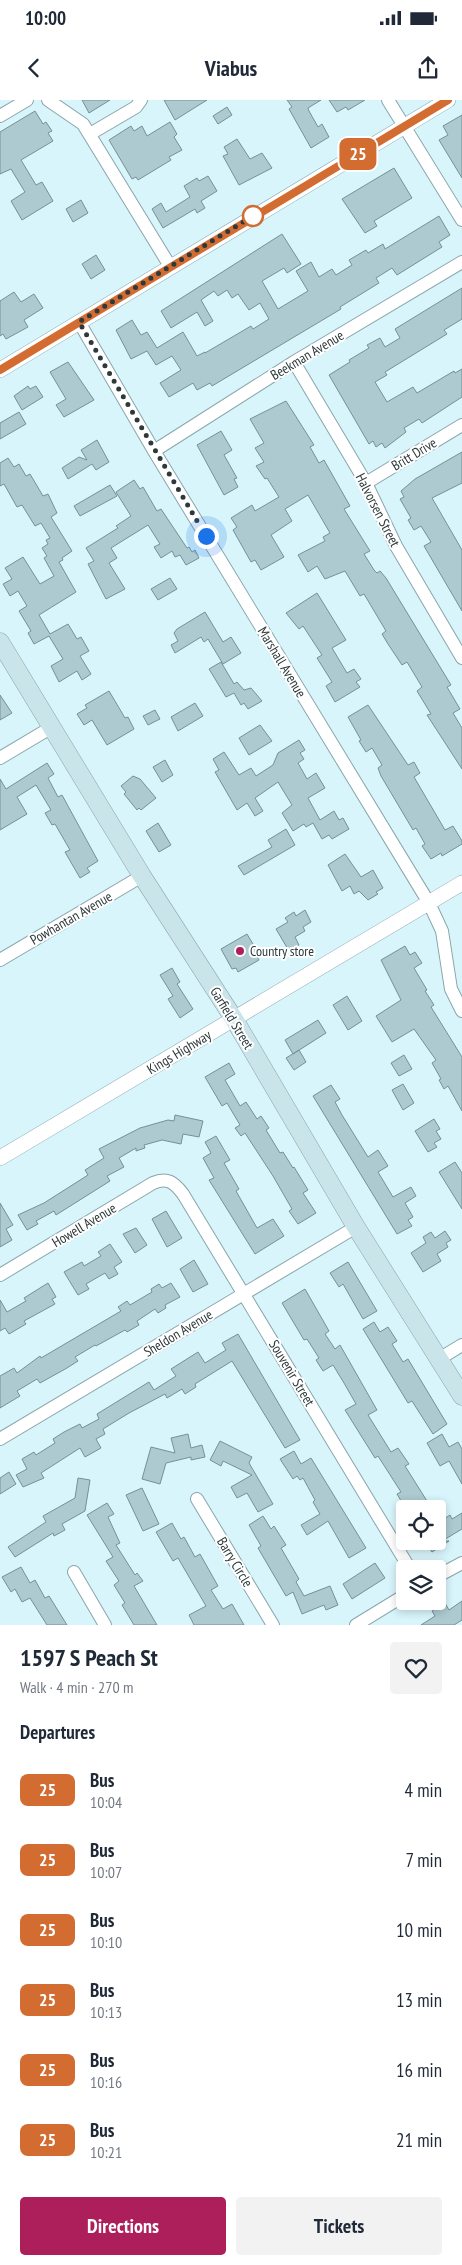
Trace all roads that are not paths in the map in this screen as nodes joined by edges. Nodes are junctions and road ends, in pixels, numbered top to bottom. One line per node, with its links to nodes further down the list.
1 (27, 100): 6 (street)
2 (48, 100): 8 (street)
3 (141, 100): 8 (street)
4 (388, 100): 7 (street)
5 (448, 100): 7 (street)
6 (0, 116)
7 (404, 126): 9 (street); 11 (street)
8 (90, 134): 11 (street)
9 (462, 220)
10 (462, 262): 13 (street, Beekman Avenue)
11 (170, 266): 12 (street)
12 (79, 322): 14 (street); 16 (street, Marshall Avenue)
13 (294, 362): 16 (street, Beekman Avenue); 17 (street, Halvorsen Street)
14 (0, 370)
15 (462, 425): 17 (street, Britt Drive)
16 (154, 451): 24 (street, Marshall Avenue)
17 (366, 483): 19 (street, Halvorsen Street)
18 (0, 642): 20 (main road, Garfield Street)
19 (462, 658)
20 (52, 727): 21 (street); 22 (main road, Garfield Street)
21 (0, 758)
22 (142, 876): 25 (street, Powhantan Avenue); 27 (main road, Garfield Street)
23 (462, 883): 24 (street, Kings Highway)
24 (429, 903): 26 (street, Marshall Avenue); 27 (street, Kings Highway)
25 (0, 960)
26 (462, 1011)
27 (234, 1019): 28 (street, Kings Highway); 30 (main road, Garfield Street)
28 (0, 1158)
29 (170, 1181): 31 (street, Howell Avenue); 32 (street, Souvenir Street)
30 (356, 1227): 32 (street, Sheldon Avenue); 34 (main road, Garfield Street)
31 (0, 1275)
32 (244, 1294): 36 (street, Sheldon Avenue); 38 (street, Souvenir Street)
33 (462, 1345): 34 (street)
34 (439, 1359): 35 (main road, Garfield Street)
35 (462, 1396)
36 (0, 1439)
37 (197, 1499): 44 (street, Barry Circle)
38 (405, 1560)
39 (462, 1563): 41 (street)
40 (74, 1572): 43 (street)
41 (446, 1572)
42 (396, 1601): 45 (street)
43 (105, 1625)
44 (273, 1625)
45 (356, 1625)

